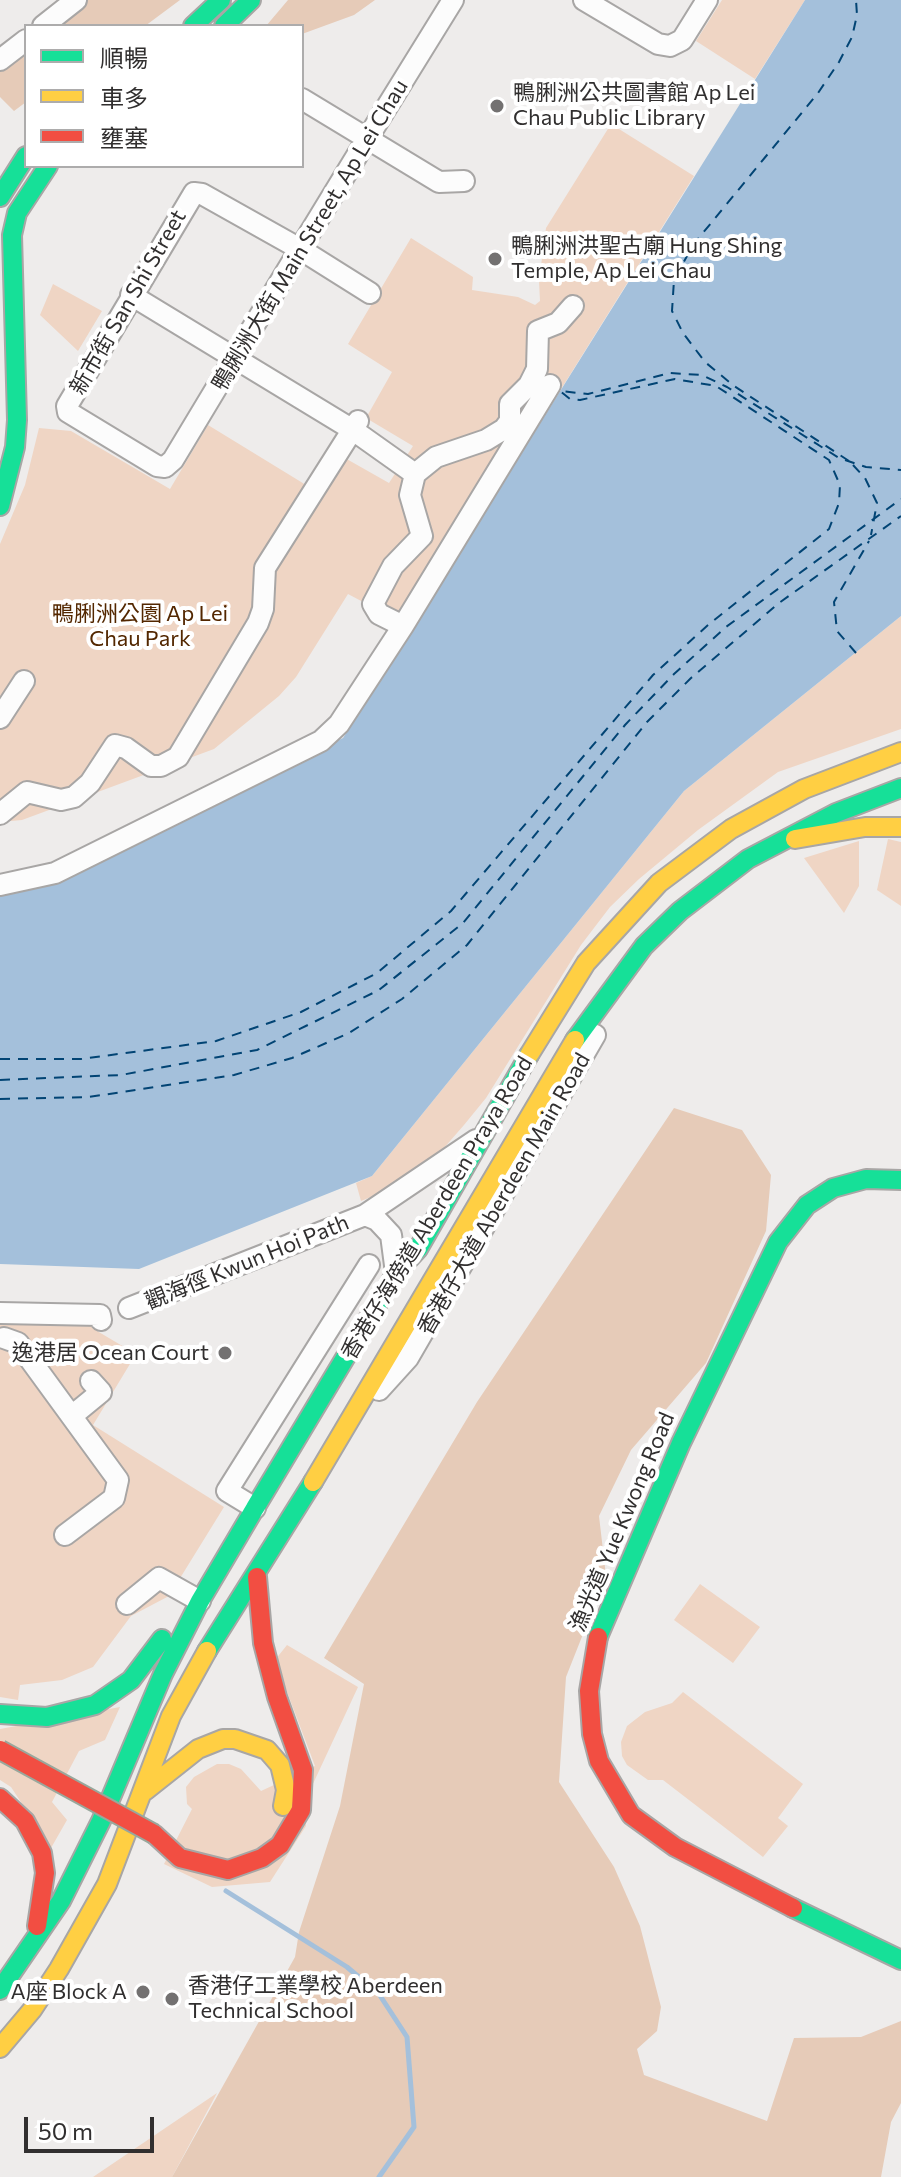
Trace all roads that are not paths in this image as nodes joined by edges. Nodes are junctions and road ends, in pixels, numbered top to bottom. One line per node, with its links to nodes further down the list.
1 (76, 0): 7 (street)
2 (221, 0): 8 (main road)
3 (251, 0): 9 (main road)
4 (453, 0): 13 (street, 鴨脷洲大街 Main Street, Ap Lei Chau)
5 (584, 0): 6 (street)
6 (707, 0)
7 (46, 24)
8 (195, 24)
9 (226, 24)
10 (24, 42): 11 (street)
11 (0, 60)
12 (304, 100): 13 (street)
13 (367, 139): 16 (street); 20 (street, 鴨脷洲大街 Main Street, Ap Lei Chau)
14 (24, 159): 17 (main road)
15 (46, 168): 18 (main road)
16 (464, 181)
17 (0, 197)
18 (9, 212): 19 (main road)
19 (6, 234): 32 (main road)
20 (300, 249): 21 (street); 22 (street, 新市街 San Shi Street); 24 (street, 鴨脷洲大街 Main Street, Ap Lei Chau)
21 (370, 293)
22 (131, 295): 24 (street); 30 (street, 新市街 San Shi Street)
23 (573, 306): 26 (street)
24 (235, 357): 27 (street); 30 (street, 鴨脷洲大街 Main Street, Ap Lei Chau)
25 (550, 385): 26 (street)
26 (530, 397): 28 (street); 29 (street)
27 (356, 426): 31 (street); 38 (street)
28 (497, 435): 29 (street); 31 (street)
29 (507, 456): 33 (street)
30 (165, 467)
31 (415, 474): 33 (street)
32 (0, 506)
33 (403, 626): 41 (street)
34 (24, 681): 35 (street)
35 (0, 718)
36 (901, 752): 43 (main road, 香港仔海傍道 Aberdeen Praya Road)
37 (901, 788): 40 (main road)
38 (0, 814)
39 (901, 827): 40 (main road)
40 (782, 841): 42 (main road)
41 (0, 885)
42 (627, 966): 53 (street, 香港仔大道 Aberdeen Main Road)
43 (479, 1137): 45 (street, 觀海徑 Kwun Hoi Path); 47 (main road, 香港仔海傍道 Aberdeen Praya Road)
44 (901, 1180): 66 (main road, 漁光道 Yue Kwong Road)
45 (365, 1215): 47 (street, 觀海徑 Kwun Hoi Path); 48 (street, 觀海徑 Kwun Hoi Path)
46 (369, 1265): 55 (street, 香港仔海傍道 Aberdeen Praya Road)
47 (396, 1273): 55 (main road, 香港仔海傍道 Aberdeen Praya Road)
48 (129, 1308)
49 (0, 1313): 50 (street)
50 (100, 1317)
51 (4, 1338): 54 (street)
52 (91, 1381): 54 (street)
53 (360, 1407): 57 (main road)
54 (73, 1415): 56 (street)
55 (255, 1508): 58 (main road, 香港仔海傍道 Aberdeen Praya Road)
56 (65, 1535)
57 (257, 1577): 62 (main road); 64 (main road)
58 (200, 1601): 59 (street); 60 (main road); 65 (main road, 香港仔海傍道 Aberdeen Praya Road)
59 (127, 1604)
60 (0, 1714)
61 (0, 1750): 64 (main road, bridge)
62 (145, 1791): 64 (main road); 68 (main road)
63 (0, 1798): 65 (main road)
64 (154, 1834)
65 (35, 1935): 67 (main road, 香港仔海傍道 Aberdeen Praya Road)
66 (901, 1960)
67 (0, 1990)
68 (0, 2048)

